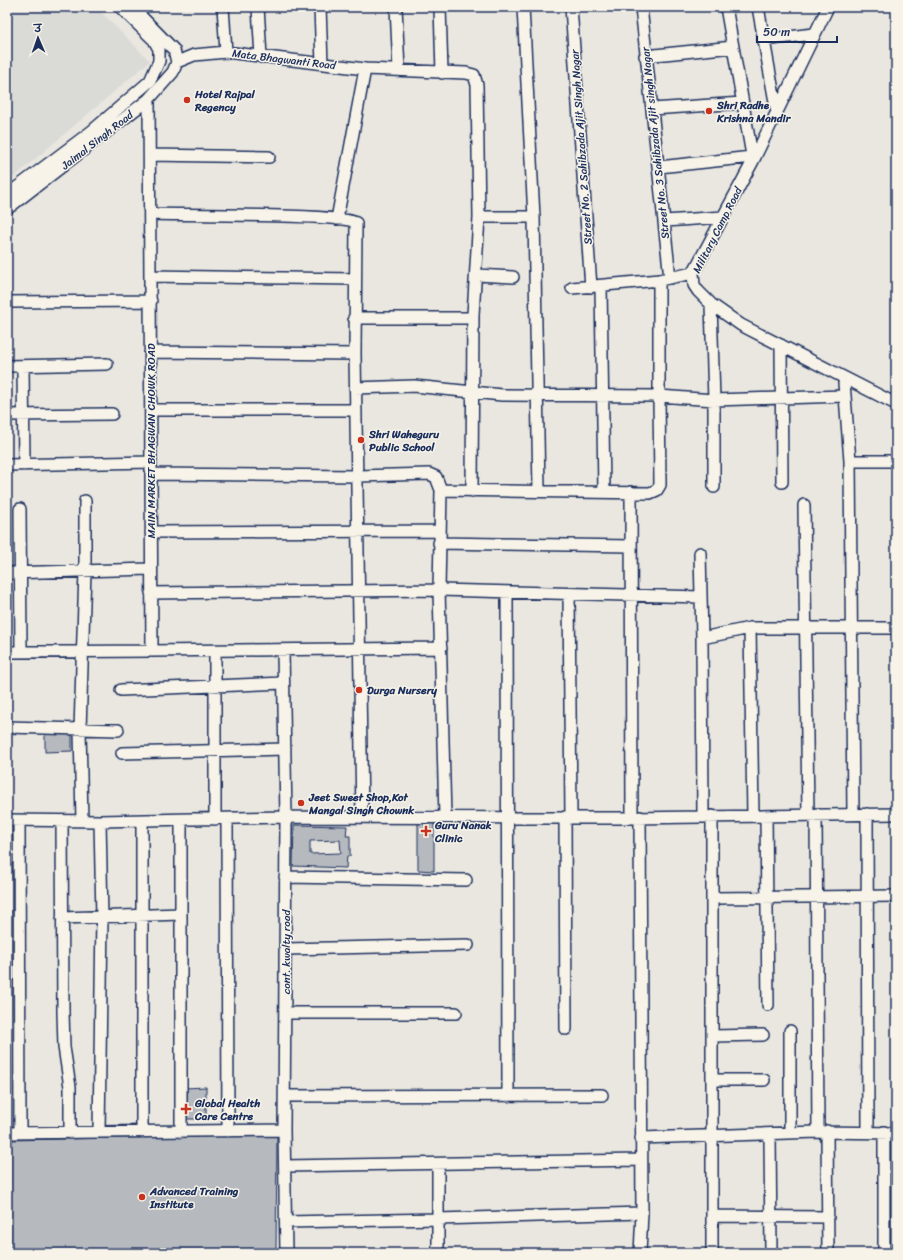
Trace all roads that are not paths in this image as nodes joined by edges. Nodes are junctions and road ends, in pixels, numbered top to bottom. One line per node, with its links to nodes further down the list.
1 (120, 7): 33 (street)
2 (132, 7): 20 (street)
3 (224, 7): 17 (street)
4 (258, 7): 19 (street)
5 (320, 7): 21 (street)
6 (396, 7): 23 (street)
7 (440, 7): 24 (street)
8 (523, 7): 37 (street)
9 (571, 7): 47 (street, Street No. 2 Sahibzada Ajit Singh Nagar)
10 (641, 7): 18 (street, Street No. 3 Sahibzada Ajit singh Nagar)
11 (726, 7): 16 (street)
12 (758, 7): 15 (street)
13 (828, 7): 14 (street, Military Camp Road)
14 (814, 34): 15 (street); 28 (street, Military Camp Road)
15 (763, 40): 28 (street)
16 (733, 47): 18 (street); 26 (street)
17 (226, 52): 19 (street, Mata Bhagwanti Road); 20 (street, Mata Bhagwanti Road)
18 (645, 56): 27 (street, Street No. 3 Sahibzada Ajit singh Nagar)
19 (261, 57): 21 (street, Mata Bhagwanti Road)
20 (177, 62): 25 (street, Jaimal Singh Road)
21 (322, 64): 22 (street, Mata Bhagwanti Road)
22 (365, 69): 23 (street, Mata Bhagwanti Road); 39 (street)
23 (400, 70): 24 (street, Mata Bhagwanti Road)
24 (442, 73): 36 (street, Mata Bhagwanti Road)
25 (149, 99): 29 (street, MAIN MARKET BHAGWAN CHOWK ROAD); 34 (street, Jaimal Singh Road)
26 (742, 103): 27 (street); 31 (street)
27 (652, 109): 32 (street, Street No. 3 Sahibzada Ajit singh Nagar)
28 (777, 113): 31 (street, Military Camp Road)
29 (150, 156): 30 (street); 35 (street, MAIN MARKET BHAGWAN CHOWK ROAD)
30 (269, 158)
31 (753, 159): 32 (street); 38 (street, Military Camp Road)
32 (659, 166): 40 (street, Street No. 3 Sahibzada Ajit singh Nagar)
33 (7, 195)
34 (7, 209)
35 (150, 214): 39 (street); 43 (street, MAIN MARKET BHAGWAN CHOWK ROAD)
36 (479, 217): 37 (street); 42 (street)
37 (534, 217): 63 (street)
38 (723, 217): 40 (street); 41 (street, Military Camp Road)
39 (337, 219): 45 (street)
40 (665, 222): 46 (street, Street No. 3 Sahibzada Ajit singh Nagar)
41 (693, 273): 46 (street); 51 (street, Military Camp Road)
42 (477, 275): 44 (street); 53 (street)
43 (150, 276): 45 (street); 49 (street, MAIN MARKET BHAGWAN CHOWK ROAD)
44 (513, 277)
45 (354, 279): 52 (street)
46 (664, 279): 47 (street); 64 (street, Street No. 3 Sahibzada Ajit singh Nagar)
47 (596, 286): 48 (street); 66 (street, Street No. 2 Sahibzada Ajit Singh Nagar)
48 (572, 288)
49 (151, 301): 50 (street); 55 (street, MAIN MARKET BHAGWAN CHOWK ROAD)
50 (7, 302)
51 (711, 304): 54 (street, Military Camp Road); 68 (street)
52 (354, 318): 53 (street); 56 (street)
53 (473, 318): 62 (street)
54 (781, 346): 67 (street); 69 (street, Military Camp Road)
55 (150, 352): 56 (street); 70 (street, MAIN MARKET BHAGWAN CHOWK ROAD)
56 (355, 354): 61 (street)
57 (107, 364): 59 (street)
58 (7, 366): 59 (street)
59 (23, 366): 74 (street)
60 (844, 383): 65 (street)
61 (355, 388): 62 (street); 71 (street)
62 (474, 394): 63 (street); 86 (street)
63 (537, 395): 66 (street); 85 (street)
64 (659, 396): 66 (street); 68 (street); 88 (street, Street No. 3 Sahibzada Ajit singh Nagar)
65 (845, 396): 67 (street); 77 (street)
66 (603, 397): 87 (street, Street No. 2 Sahibzada Ajit Singh Nagar)
67 (781, 399): 68 (street); 82 (street)
68 (714, 400): 83 (street)
69 (896, 404)
70 (151, 410): 71 (street); 76 (street, MAIN MARKET BHAGWAN CHOWK ROAD)
71 (356, 410): 81 (street)
72 (112, 414): 74 (street)
73 (7, 415): 74 (street)
74 (24, 415): 79 (street)
75 (896, 461): 77 (street)
76 (151, 462): 79 (street); 80 (street, MAIN MARKET BHAGWAN CHOWK ROAD)
77 (850, 462): 111 (street)
78 (7, 465): 79 (street)
79 (24, 465)
80 (151, 474): 81 (street); 94 (street, MAIN MARKET BHAGWAN CHOWK ROAD)
81 (358, 476): 84 (street); 92 (street)
82 (782, 482)
83 (714, 487)
84 (441, 490): 86 (street); 93 (street)
85 (539, 490): 86 (street); 87 (street)
86 (472, 491)
87 (604, 492): 88 (street)
88 (631, 492): 96 (street)
89 (85, 501): 99 (street)
90 (804, 505): 110 (street)
91 (20, 509): 101 (street)
92 (358, 531): 93 (street); 94 (street); 103 (street)
93 (439, 531): 95 (street)
94 (151, 532): 98 (street, MAIN MARKET BHAGWAN CHOWK ROAD)
95 (439, 543): 96 (street); 102 (street)
96 (631, 546): 107 (street)
97 (700, 553): 108 (street)
98 (151, 569): 99 (street); 105 (street, MAIN MARKET BHAGWAN CHOWK ROAD)
99 (85, 571): 101 (street); 121 (street)
100 (7, 572): 101 (street)
101 (21, 572): 120 (street)
102 (439, 590): 103 (street); 104 (street); 114 (street)
103 (358, 592): 105 (street); 115 (street)
104 (507, 592): 106 (street); 141 (street)
105 (151, 593): 116 (street, MAIN MARKET BHAGWAN CHOWK ROAD)
106 (569, 594): 107 (street); 142 (street)
107 (631, 596): 108 (street); 143 (street)
108 (700, 597): 113 (street)
109 (750, 628): 110 (street); 113 (street); 136 (street)
110 (806, 628): 111 (street); 131 (street)
111 (852, 628): 112 (street); 132 (street)
112 (896, 628)
113 (702, 638): 135 (street)
114 (441, 648): 115 (street); 140 (street)
115 (358, 650): 118 (street); 139 (street)
116 (152, 651): 117 (street); 121 (street)
117 (215, 651): 118 (street); 123 (street)
118 (283, 651): 122 (street, cont. kwalty road)
119 (7, 652): 120 (street)
120 (21, 652): 121 (street)
121 (83, 653): 126 (street)
122 (284, 683): 123 (street); 128 (street, cont. kwalty road)
123 (215, 686): 124 (street); 129 (street)
124 (122, 690)
125 (7, 727): 126 (street)
126 (80, 730): 127 (street); 150 (street)
127 (118, 730)
128 (285, 749): 129 (street); 138 (street, cont. kwalty road)
129 (216, 750): 130 (street); 144 (street)
130 (122, 753)
131 (812, 814): 132 (street); 137 (street); 158 (street)
132 (853, 814): 133 (street)
133 (867, 814): 134 (street); 155 (street)
134 (896, 814)
135 (707, 816): 136 (street); 143 (street); 159 (street)
136 (753, 816): 137 (street)
137 (766, 816): 157 (street)
138 (286, 817): 139 (street); 145 (street); 153 (street, cont. kwalty road)
139 (362, 817): 140 (street)
140 (445, 817): 141 (street)
141 (507, 817): 142 (street); 177 (street)
142 (568, 817): 143 (street); 169 (street)
143 (636, 817): 193 (street)
144 (215, 819): 145 (street); 147 (street)
145 (227, 819): 179 (street)
146 (7, 820): 148 (street)
147 (181, 820): 152 (street); 160 (street)
148 (19, 821): 149 (street); 181 (street)
149 (62, 821): 150 (street); 163 (street)
150 (82, 821): 151 (street)
151 (100, 821): 152 (street); 162 (street)
152 (142, 821): 161 (street)
153 (285, 877): 154 (street); 165 (street, cont. kwalty road)
154 (466, 880)
155 (866, 896): 156 (street); 158 (street); 186 (street)
156 (896, 896)
157 (766, 897): 158 (street); 159 (street); 166 (street)
158 (816, 897): 180 (street)
159 (712, 898): 172 (street)
160 (181, 914): 161 (street); 185 (street)
161 (142, 916): 162 (street); 184 (street)
162 (102, 917): 163 (street); 183 (street)
163 (62, 918): 182 (street)
164 (468, 945): 165 (street)
165 (286, 949): 167 (street, cont. kwalty road)
166 (768, 1005)
167 (286, 1013): 168 (street); 176 (street, cont. kwalty road)
168 (456, 1013)
169 (566, 1029)
170 (790, 1031): 189 (street)
171 (763, 1035): 172 (street)
172 (712, 1036): 173 (street)
173 (712, 1080): 174 (street); 192 (street)
174 (764, 1080)
175 (602, 1095): 177 (street)
176 (285, 1096): 177 (street); 178 (street, cont. kwalty road)
177 (508, 1096)
178 (284, 1130): 179 (street); 196 (street, cont. kwalty road)
179 (228, 1131): 185 (street)
180 (823, 1131): 186 (street); 189 (street); 200 (street)
181 (20, 1132): 182 (street); 188 (street)
182 (70, 1132): 183 (street)
183 (99, 1132): 184 (street)
184 (142, 1132): 185 (street)
185 (181, 1132)
186 (868, 1132): 187 (street)
187 (884, 1132): 190 (street); 209 (street)
188 (7, 1133)
189 (790, 1133): 191 (street)
190 (896, 1133)
191 (770, 1134): 192 (street); 199 (street)
192 (712, 1136): 193 (street); 198 (street)
193 (641, 1138): 194 (street)
194 (642, 1160): 195 (street); 197 (street)
195 (438, 1165): 196 (street); 201 (street)
196 (285, 1166): 202 (street, cont. kwalty road)
197 (642, 1213): 201 (street); 205 (street)
198 (712, 1216): 199 (street); 206 (street)
199 (771, 1216): 200 (street); 207 (street)
200 (828, 1217): 208 (street)
201 (438, 1219): 202 (street); 204 (street)
202 (286, 1222): 203 (street, cont. kwalty road)
203 (286, 1253)
204 (438, 1253)
205 (640, 1253)
206 (712, 1253)
207 (771, 1253)
208 (828, 1253)
209 (884, 1253)

